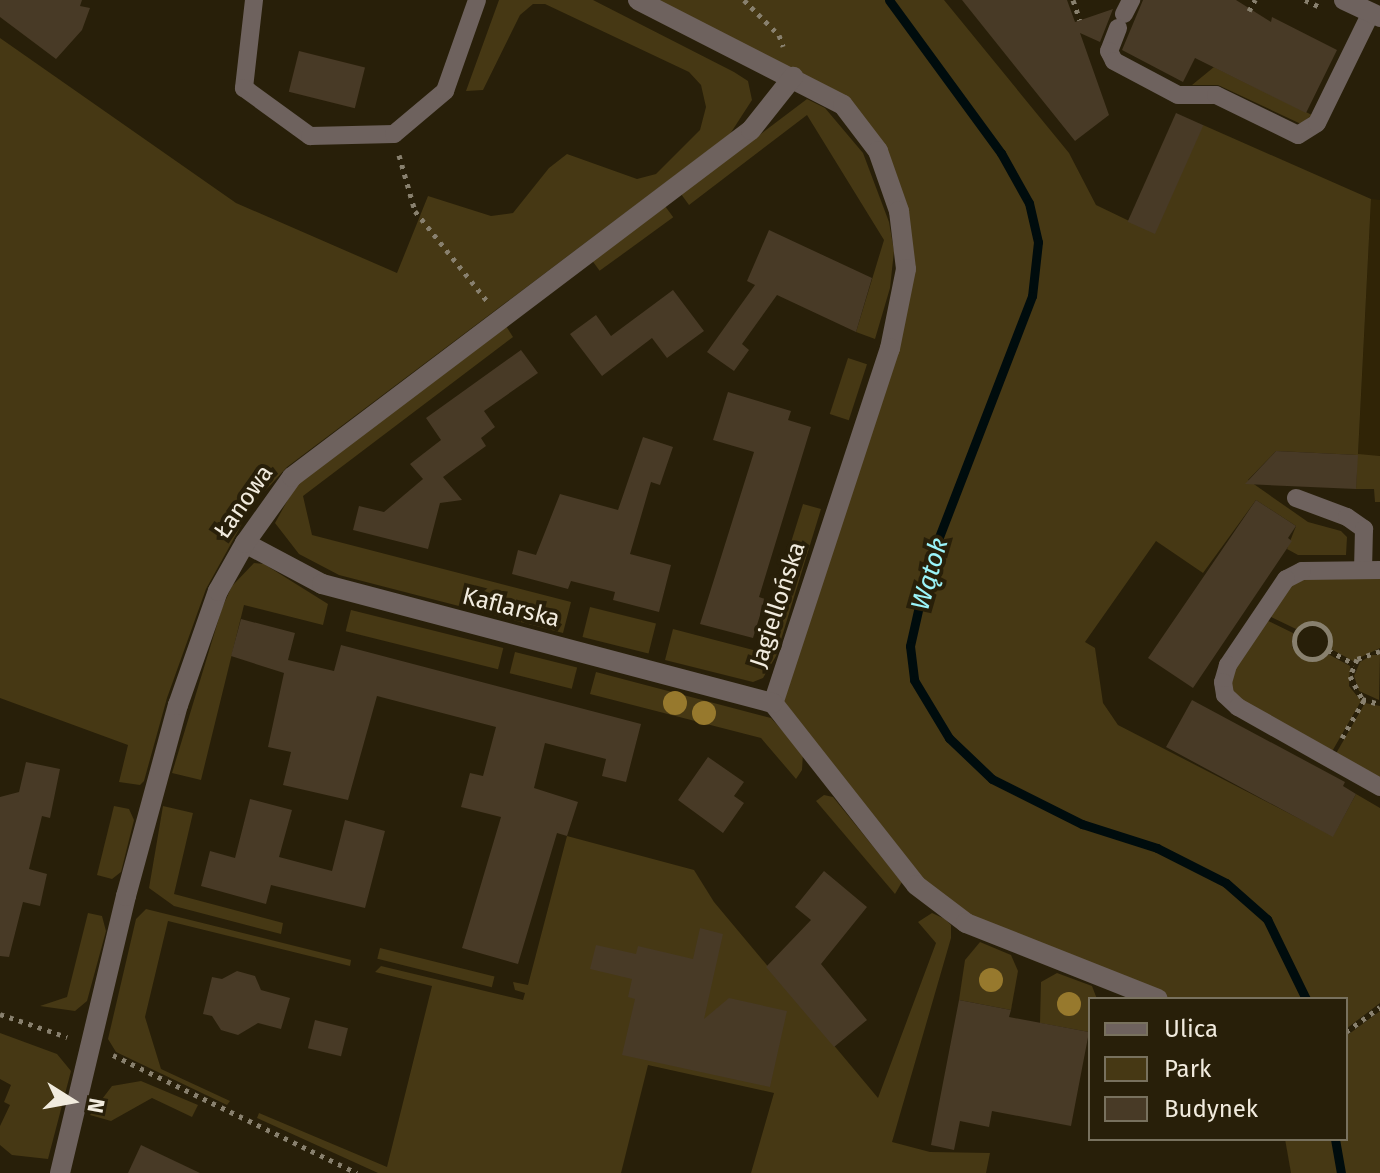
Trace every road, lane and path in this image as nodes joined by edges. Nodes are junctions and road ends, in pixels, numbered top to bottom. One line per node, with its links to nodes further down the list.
1 (254, 0): 13 (lane)
2 (477, 0): 13 (lane)
3 (638, 0): 12 (street, Jagiellońska)
4 (744, 0): 12 (path)
5 (1073, 0): 11 (path)
6 (1255, 0): 8 (path)
7 (1344, 0): 10 (street)
8 (1249, 11)
9 (1125, 14): 10 (lane)
10 (1376, 15)
11 (1080, 20)
12 (793, 77): 14 (street, Łanowa); 22 (street, Jagiellońska)
13 (394, 134): 14 (path)
14 (500, 317): 16 (street, Łanowa)
15 (1296, 498): 17 (lane)
16 (245, 543): 22 (street, Kaflarska); 30 (street, Łanowa)
17 (1372, 570): 24 (lane)
18 (1328, 650): 18 (path); 20 (path)
19 (1380, 651): 20 (path)
20 (1354, 664): 21 (path)
21 (1364, 700): 23 (path); 24 (path)
22 (773, 703): 26 (street, Jagiellońska)
23 (1380, 704)
24 (1330, 759): 25 (lane)
25 (1380, 787)
26 (1153, 997)
27 (1380, 1007): 29 (path)
28 (0, 1014): 30 (path)
29 (1348, 1031)
30 (91, 1045): 31 (street, Łanowa); 32 (path)
31 (60, 1173)
32 (357, 1173)

